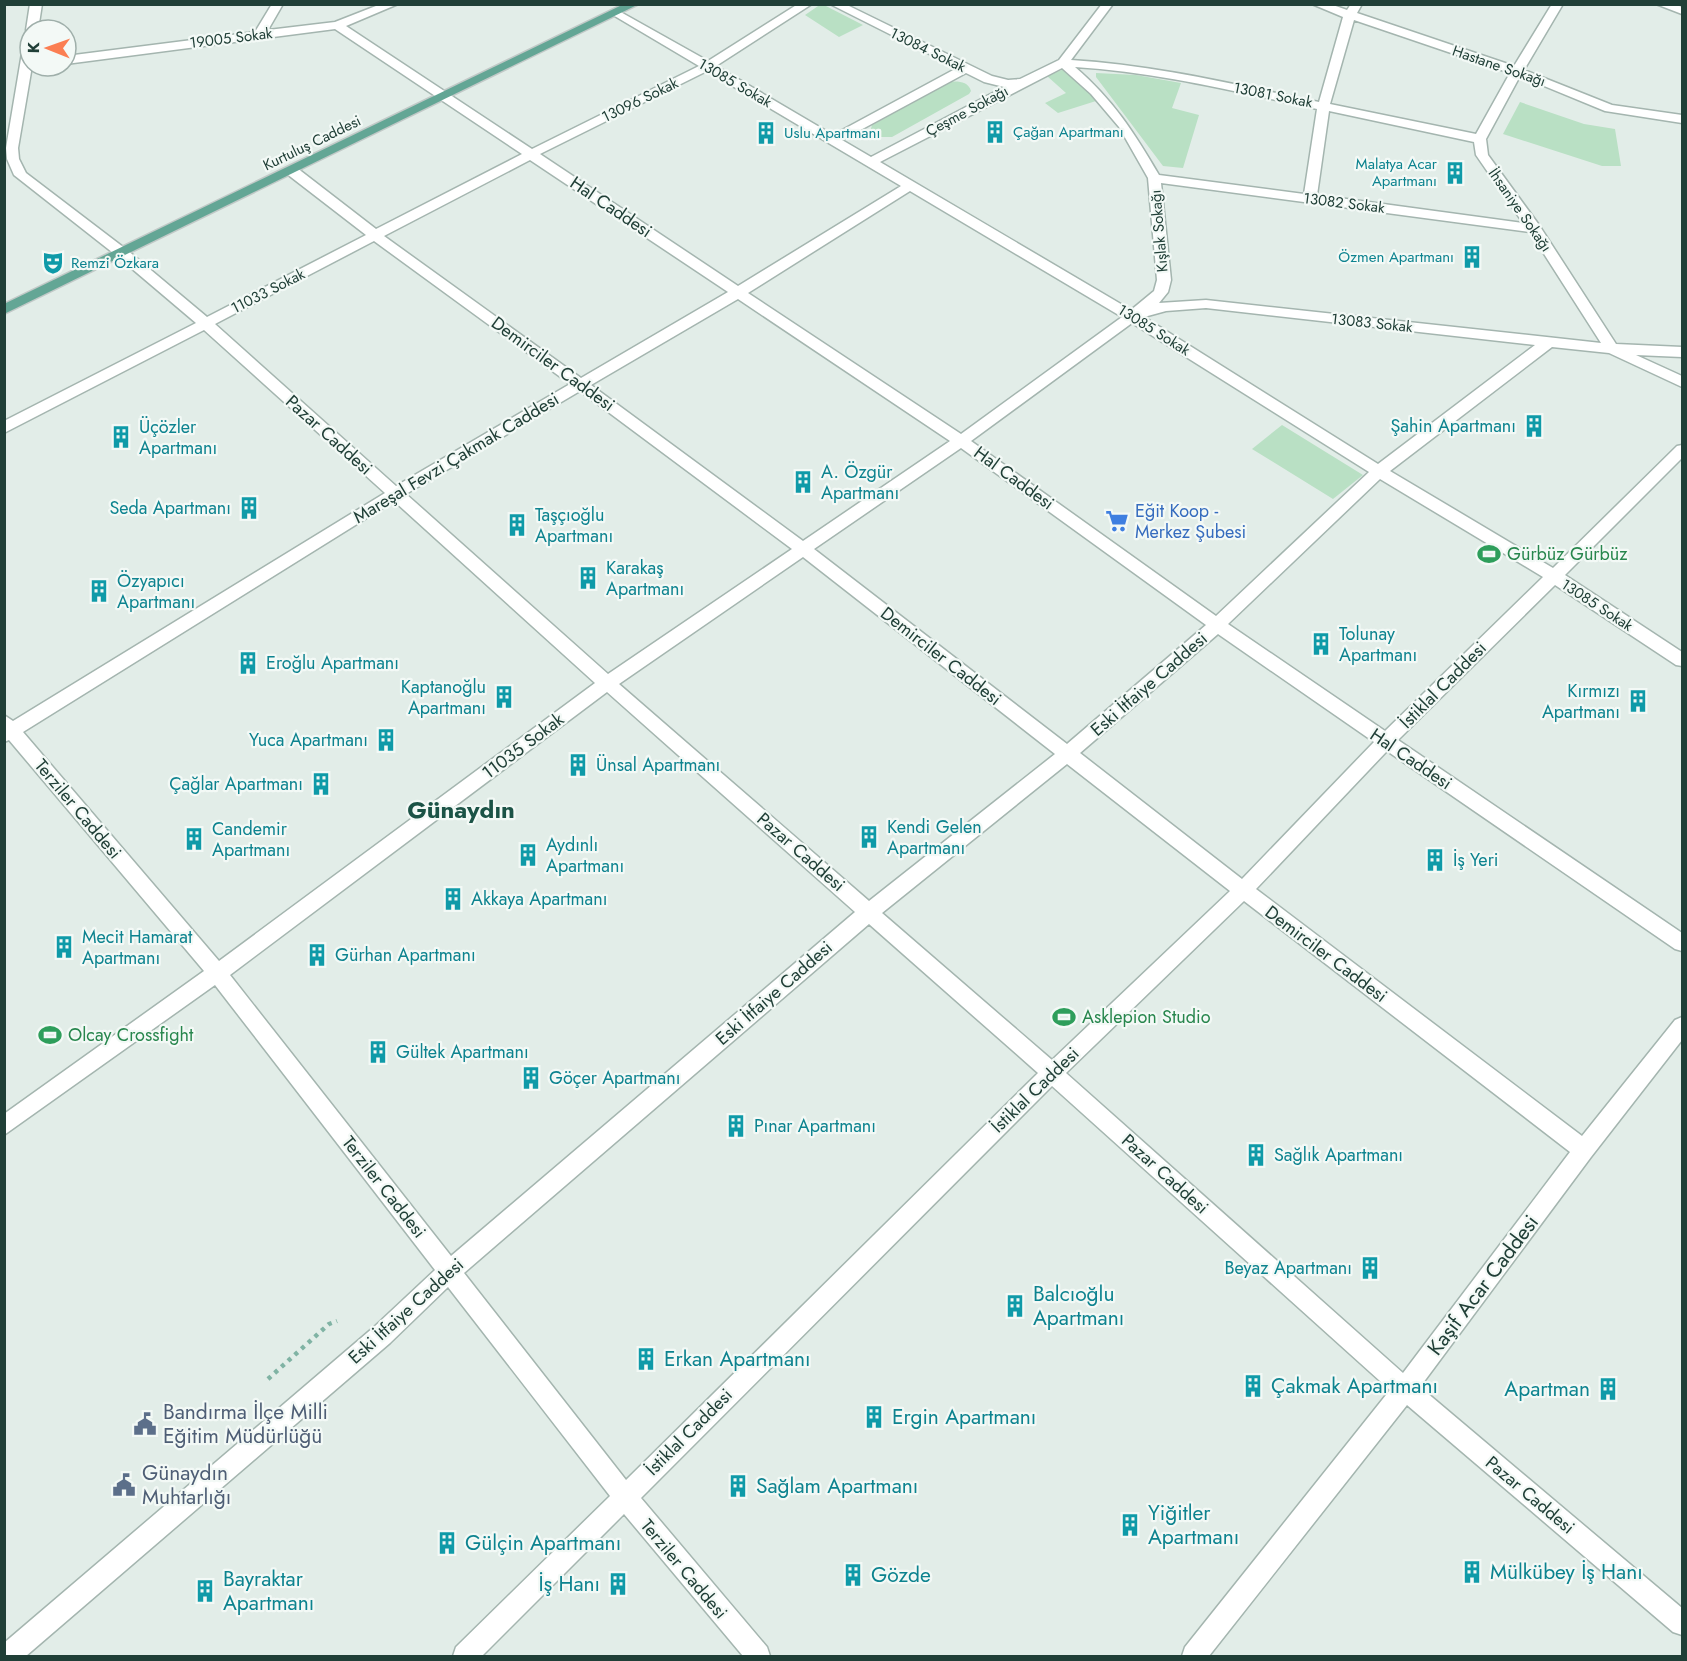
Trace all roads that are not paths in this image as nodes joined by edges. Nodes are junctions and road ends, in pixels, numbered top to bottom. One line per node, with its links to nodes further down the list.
1 (278, 4): 15 (street)
2 (393, 4): 14 (street, 19005 Sokak)
3 (634, 4): 12 (main road, Kurtuluş Caddesi)
4 (807, 4): 18 (street, 13096 Sokak)
5 (835, 4): 19 (street, 13084 Sokak)
6 (1108, 4): 17 (street)
7 (1317, 4): 13 (street, Hastane Sokağı)
8 (1357, 4): 13 (street)
9 (1558, 4): 20 (street)
10 (1661, 4): 11 (street)
11 (1683, 11)
12 (616, 13): 18 (street, 13085 Sokak); 23 (main road, Kurtuluş Caddesi)
13 (1349, 16): 20 (street, Hastane Sokağı); 24 (street)
14 (338, 25): 15 (street, 19005 Sokak); 23 (street, Hal Caddesi)
15 (259, 35): 16 (street, 19005 Sokak)
16 (78, 58)
17 (1063, 63): 22 (street, Çeşme Sokağı); 24 (street, 13081 Sokak); 32 (street, Kışlak Sokağı)
18 (707, 67): 27 (street, 13085 Sokak); 29 (street, 13096 Sokak)
19 (966, 68): 22 (street, 13084 Sokak); 27 (street)
20 (1517, 71): 25 (street, Hastane Sokağı); 26 (street)
21 (25, 78): 28 (street, Pazar Caddesi)
22 (1024, 81): 30 (street, Çeşme Sokağı)
23 (445, 97): 29 (street, Hal Caddesi); 31 (main road, Kurtuluş Caddesi)
24 (1324, 105): 26 (street, 13081 Sokak); 34 (street)
25 (1683, 120)
26 (1480, 139): 35 (street, İhsaniye Sokağı)
27 (832, 140): 30 (street, 13085 Sokak)
28 (8, 148): 37 (street, Pazar Caddesi)
29 (531, 154): 36 (street, 11033 Sokak); 38 (street, Hal Caddesi)
30 (871, 162): 33 (street, 13085 Sokak)
31 (292, 171): 36 (street, Demirciler Caddesi); 37 (main road, Kurtuluş Caddesi)
32 (1154, 178): 34 (street, 13082 Sokak); 40 (street, Kışlak Sokağı)
33 (909, 186): 38 (street, Mareşal Fevzi Çakmak Caddesi); 40 (street, 13085 Sokak)
34 (1311, 198): 35 (street, 13082 Sokak)
35 (1534, 228): 43 (street, İhsaniye Sokağı)
36 (376, 236): 41 (street, 11033 Sokak); 46 (street, Demirciler Caddesi)
37 (122, 253): 39 (main road, Kurtuluş Caddesi); 41 (street, Pazar Caddesi)
38 (739, 292): 46 (street, Mareşal Fevzi Çakmak Caddesi); 48 (street, Hal Caddesi)
39 (4, 310)
40 (1133, 317): 42 (street, 13083 Sokak); 48 (street, Kışlak Sokağı); 50 (street, 13085 Sokak)
41 (205, 323): 47 (street, 11033 Sokak); 51 (street, Pazar Caddesi)
42 (1549, 342): 43 (street, 13083 Sokak); 50 (street, Eski İtfaiye Caddesi)
43 (1612, 349): 44 (street, 13083 Sokak); 45 (street, 13083 Sokak)
44 (1683, 352)
45 (1683, 382)
46 (580, 384): 51 (street, Mareşal Fevzi Çakmak Caddesi); 52 (street, Demirciler Caddesi)
47 (4, 428)
48 (961, 441): 52 (street, 11035 Sokak); 54 (street, Hal Caddesi)
49 (1683, 450): 53 (street, İstiklal Caddesi)
50 (1379, 471): 53 (street, 13085 Sokak); 54 (street, Eski İtfaiye Caddesi)
51 (394, 494): 56 (street, Pazar Caddesi); 57 (street, Mareşal Fevzi Çakmak Caddesi)
52 (803, 549): 56 (street, 11035 Sokak); 59 (street, Demirciler Caddesi)
53 (1554, 576): 55 (street, 13085 Sokak); 58 (street, İstiklal Caddesi)
54 (1217, 625): 58 (street, Hal Caddesi); 59 (street, Eski İtfaiye Caddesi)
55 (1683, 660)
56 (607, 684): 61 (street, Pazar Caddesi); 63 (street, 11035 Sokak)
57 (7, 729): 63 (street, Terziler Caddesi)
58 (1385, 742): 60 (street, İstiklal Caddesi); 62 (street, Hal Caddesi)
59 (1067, 754): 60 (street, Demirciler Caddesi); 61 (street, Eski İtfaiye Caddesi)
60 (1243, 891): 65 (street, İstiklal Caddesi); 67 (street, Demirciler Caddesi)
61 (869, 912): 65 (street, Pazar Caddesi); 68 (street, Eski İtfaiye Caddesi)
62 (1683, 943)
63 (217, 973): 66 (street, 11035 Sokak); 68 (street, Terziler Caddesi)
64 (1683, 1026): 67 (street, Kaşif Acar Caddesi)
65 (1052, 1073): 69 (street, Pazar Caddesi); 70 (street, İstiklal Caddesi)
66 (4, 1126)
67 (1584, 1150): 69 (street, Kaşif Acar Caddesi)
68 (450, 1272): 70 (street, Terziler Caddesi); 72 (street, Eski İtfaiye Caddesi)
69 (1405, 1389): 71 (street, Pazar Caddesi); 75 (street, Kaşif Acar Caddesi)
70 (624, 1497): 73 (street, İstiklal Caddesi); 74 (street, Terziler Caddesi)
71 (1683, 1623)
72 (8, 1656)
73 (465, 1656)
74 (758, 1656)
75 (1194, 1656)

